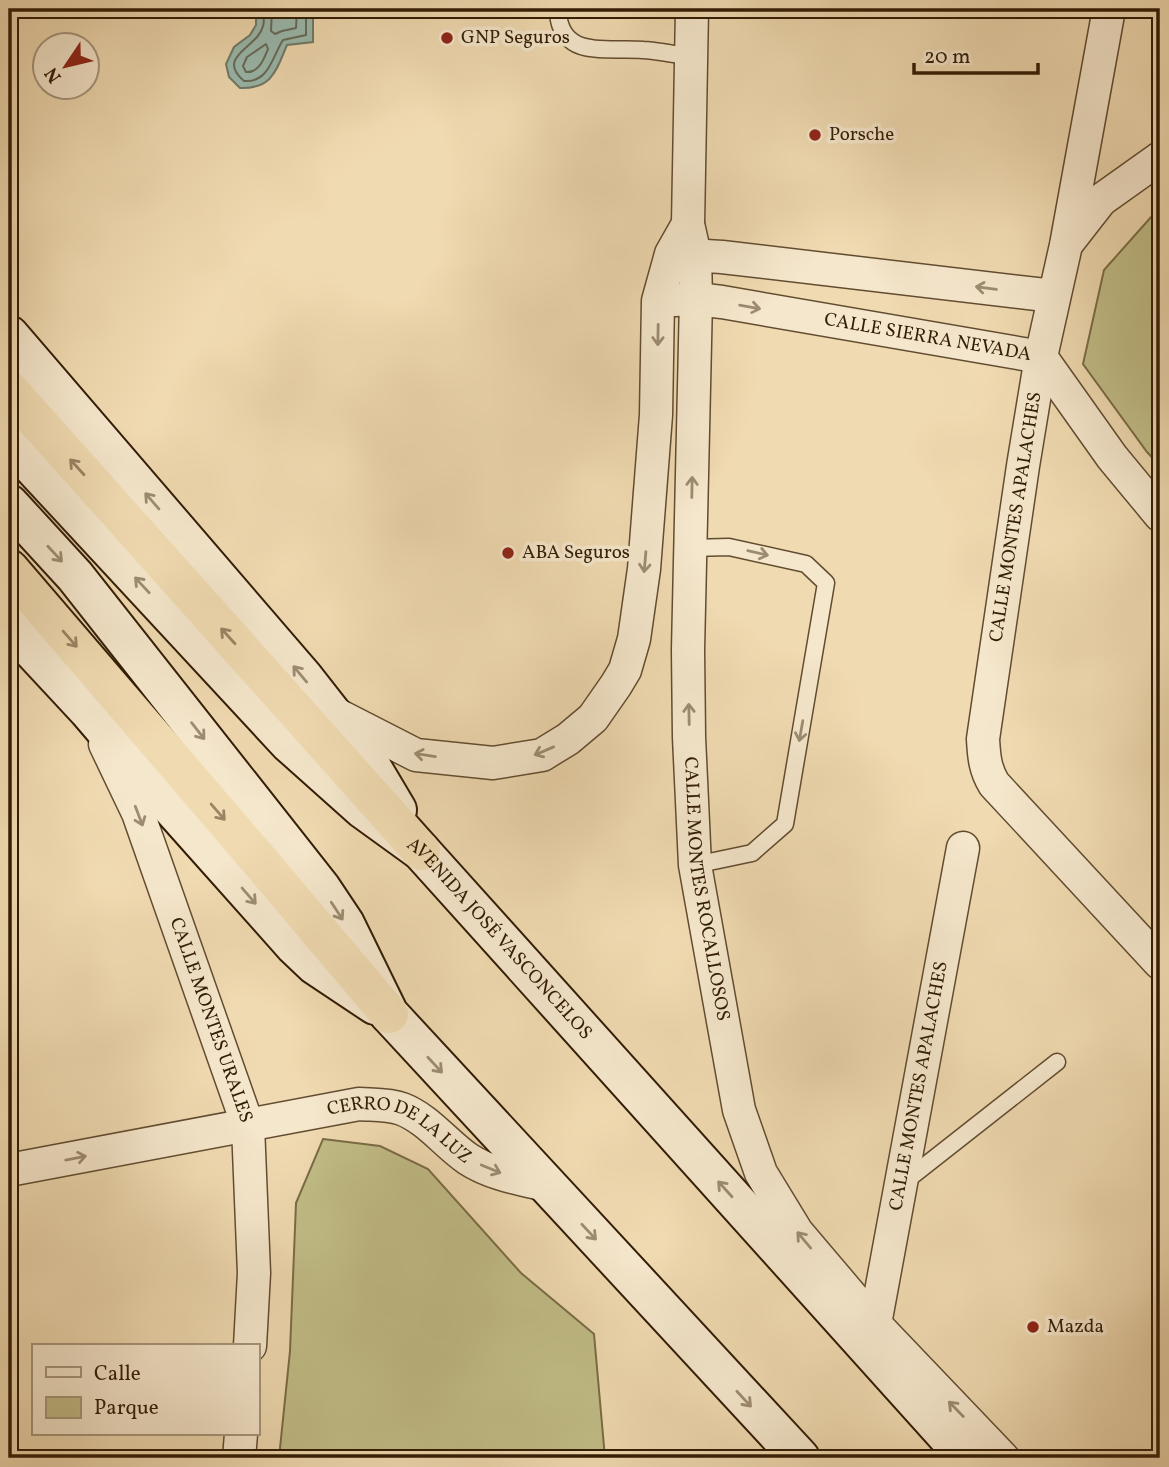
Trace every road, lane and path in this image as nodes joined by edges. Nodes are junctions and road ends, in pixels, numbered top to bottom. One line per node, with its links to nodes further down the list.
1 (558, 9): 4 (lane)
2 (692, 9): 4 (street)
3 (1109, 9): 6 (street, CALLE MONTES APALACHES)
4 (691, 57): 7 (street)
5 (1160, 158): 6 (street)
6 (1066, 245): 8 (street, CALLE MONTES APALACHES)
7 (683, 254): 8 (street, one-way to 7); 9 (street, CALLE MONTES ROCALLOSOS); 10 (street)
8 (1054, 296): 12 (street, CALLE MONTES APALACHES)
9 (696, 299): 10 (street, CALLE SIERRA NEVADA); 12 (street, CALLE SIERRA NEVADA, one-way to 12); 17 (street, CALLE MONTES ROCALLOSOS, one-way to 9)
10 (658, 301): 21 (street, one-way to 21)
11 (9, 335): 21 (main road, one-way to 11)
12 (1041, 357): 16 (street, CALLE SIERRA NEVADA); 25 (street, CALLE MONTES APALACHES)
13 (9, 390): 23 (highway, one-way to 13)
14 (9, 441): 23 (main road, AVENIDA JOSÉ VASCONCELOS, one-way to 14)
15 (9, 504): 26 (main road, one-way to 26)
16 (1160, 515)
17 (690, 548): 24 (street, CALLE MONTES ROCALLOSOS, one-way to 17); 24 (lane, one-way to 24)
18 (9, 569): 26 (highway, one-way to 26)
19 (9, 625): 20 (main road)
20 (88, 710): 26 (main road, one-way to 26); 28 (street, CALLE MONTES URALES, one-way to 28)
21 (330, 710): 23 (main road)
22 (963, 848): 30 (street, CALLE MONTES APALACHES)
23 (421, 851): 37 (main road, AVENIDA JOSÉ VASCONCELOS, one-way to 23)
24 (695, 865): 32 (street, CALLE MONTES ROCALLOSOS, one-way to 24)
25 (1160, 963)
26 (389, 1014): 31 (main road, one-way to 31)
27 (1057, 1062): 30 (lane)
28 (248, 1126): 29 (street, CERRO DE LA LUZ, one-way to 28); 31 (street, CERRO DE LA LUZ, one-way to 31); 33 (street, CALLE MONTES URALES)
29 (9, 1170)
30 (901, 1184): 32 (street, CALLE MONTES APALACHES)
31 (546, 1185): 35 (main road, one-way to 35)
32 (875, 1324): 38 (street, CALLE MONTES ROCALLOSOS, one-way to 32)
33 (250, 1344)
34 (241, 1436): 36 (street)
35 (788, 1452)
36 (239, 1458)
37 (967, 1458)
38 (1003, 1458)

